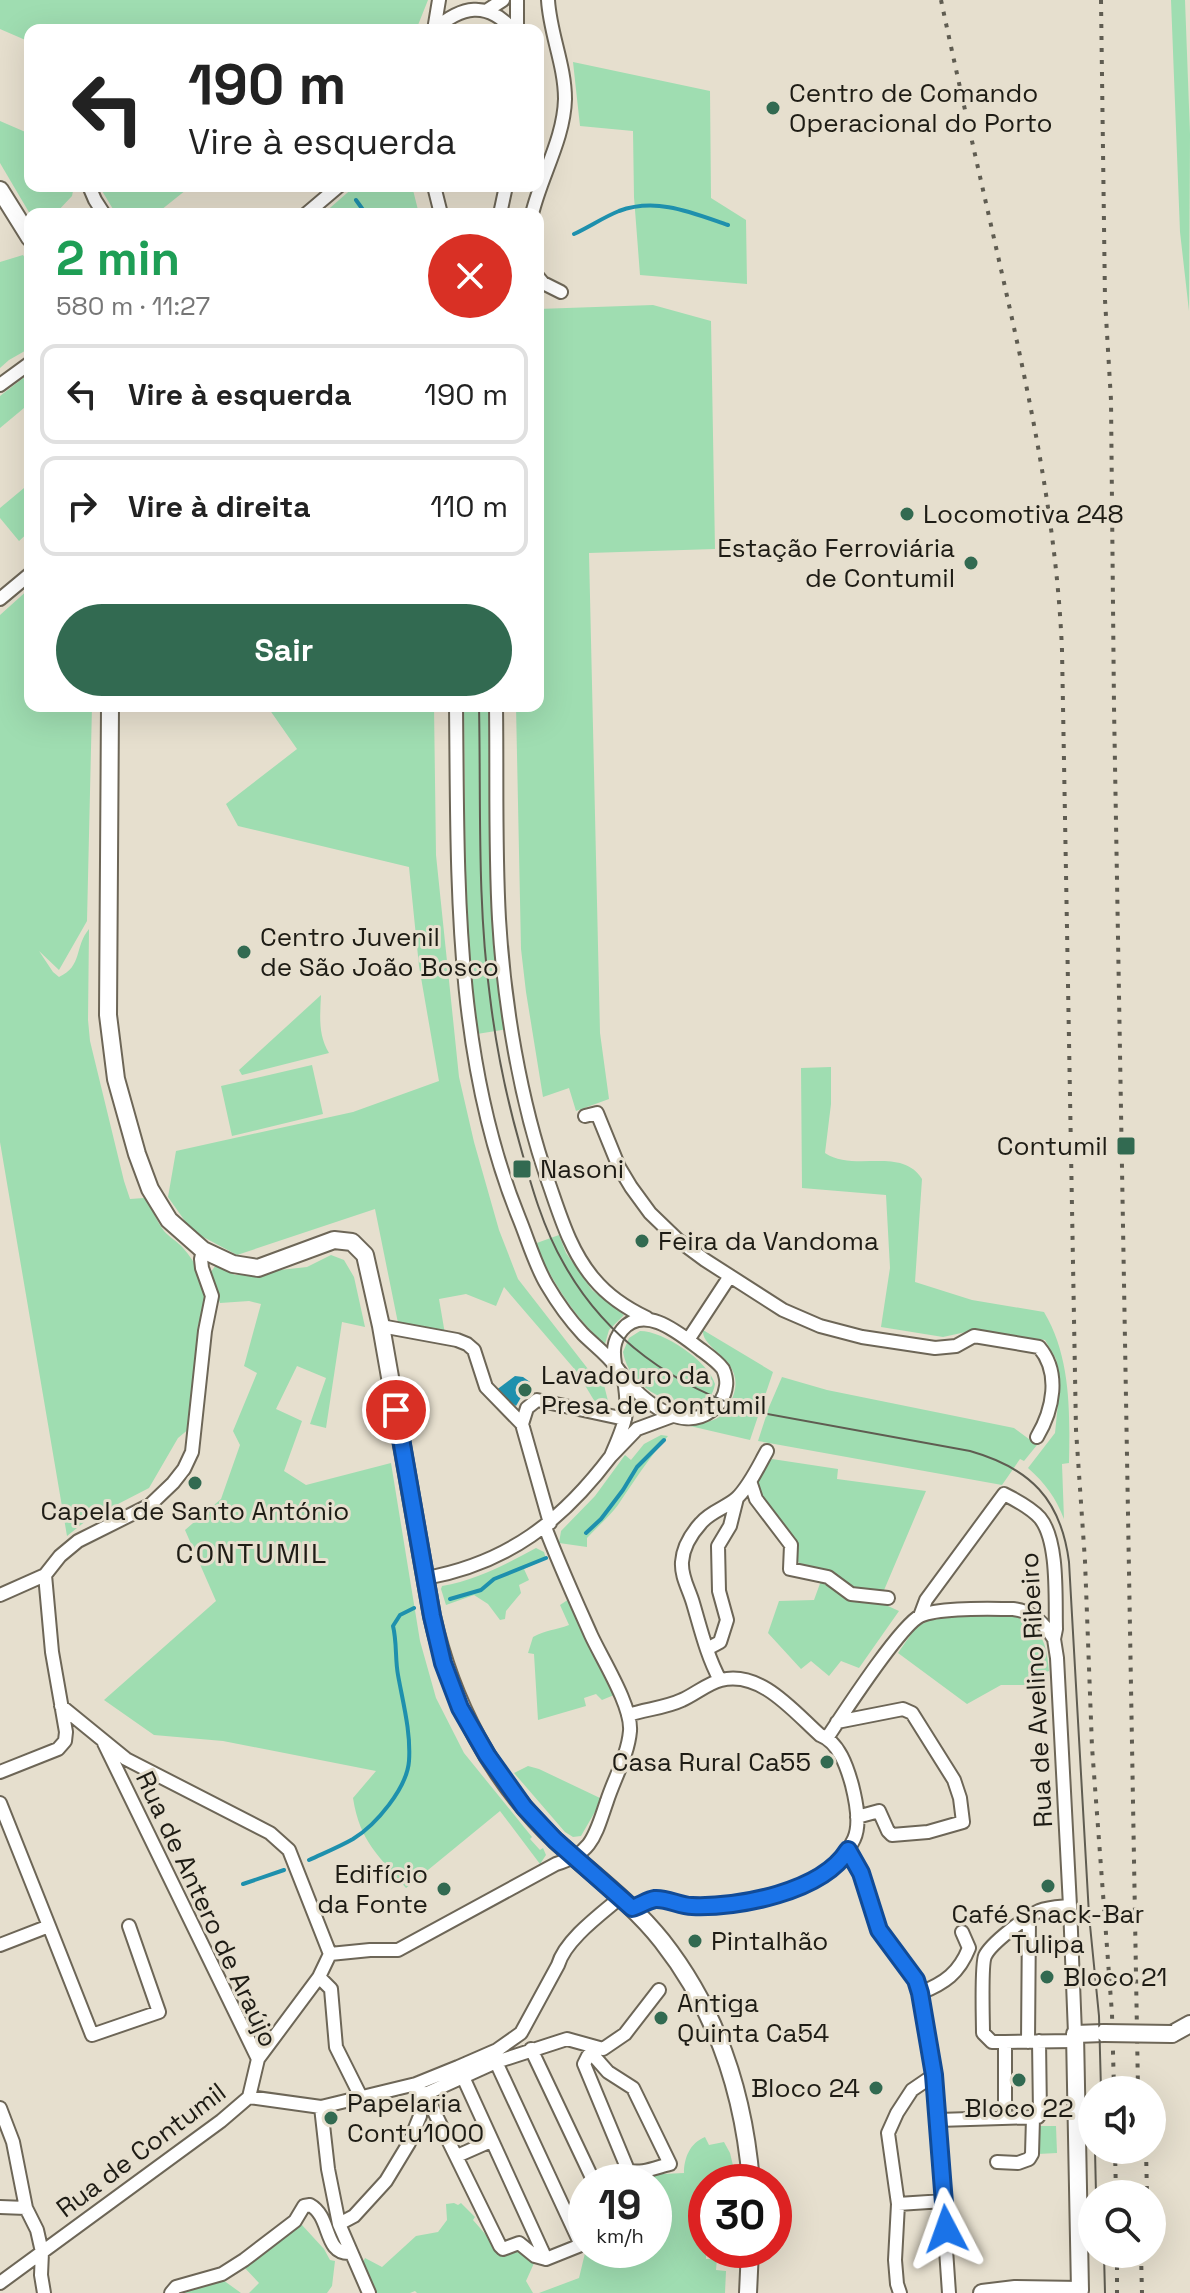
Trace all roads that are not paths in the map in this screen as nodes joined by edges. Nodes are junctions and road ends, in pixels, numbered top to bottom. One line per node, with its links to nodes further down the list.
1 (439, 0): 7 (street)
2 (503, 0): 6 (street)
3 (517, 0): 10 (street)
4 (548, 0): 11 (street)
5 (462, 5): 6 (street); 8 (street)
6 (486, 11): 9 (street)
7 (435, 24)
8 (440, 24)
9 (508, 24)
10 (516, 24)
11 (544, 177)
12 (0, 190): 13 (street)
13 (24, 228)
14 (544, 284): 15 (street)
15 (561, 292)
16 (24, 367): 17 (street)
17 (0, 385)
18 (24, 579): 19 (street)
19 (0, 599)
20 (110, 712): 24 (street)
21 (456, 712): 29 (street)
22 (496, 712): 26 (street)
23 (585, 1116): 25 (street)
24 (203, 1250): 27 (street); 40 (street)
25 (730, 1276): 28 (street); 34 (street)
26 (650, 1319): 28 (street); 29 (street)
27 (381, 1326): 33 (street); 41 (street)
28 (688, 1340): 31 (street)
29 (615, 1364): 30 (street)
30 (624, 1380): 31 (street); 32 (street)
31 (675, 1415): 36 (street)
32 (625, 1419): 33 (street); 36 (street)
33 (522, 1424): 39 (street)
34 (1037, 1437)
35 (767, 1451): 37 (street)
36 (611, 1456): 39 (street)
37 (750, 1481): 38 (street); 43 (street)
38 (737, 1498): 46 (street); 46 (street)
39 (548, 1525): 41 (street); 49 (street)
40 (45, 1575): 42 (street); 48 (street)
41 (426, 1578): 57 (street)
42 (0, 1595)
43 (888, 1598)
44 (920, 1616): 45 (street); 45 (street, Rua de Avelino Ribeiro); 50 (street)
45 (1054, 1639): 59 (street, Rua de Avelino Ribeiro)
46 (707, 1649): 47 (street)
47 (720, 1680): 49 (street); 51 (street)
48 (61, 1706): 52 (street); 53 (street)
49 (628, 1715): 57 (street)
50 (837, 1722): 51 (street); 55 (street)
51 (827, 1738): 55 (street)
52 (104, 1743): 65 (street); 75 (street, Rua de Antero de Araújo)
53 (0, 1772)
54 (0, 1803): 61 (street)
55 (857, 1817): 56 (street)
56 (848, 1850): 58 (street); 68 (street)
57 (575, 1858): 58 (street); 65 (street)
58 (627, 1903): 79 (street); 91 (street)
59 (1070, 1906): 60 (street); 70 (street, Rua de Avelino Ribeiro)
60 (1029, 1917): 71 (street); 72 (street)
61 (49, 1926): 62 (street); 64 (street)
62 (129, 1926)
63 (962, 1932): 68 (street)
64 (0, 1945)
65 (330, 1954): 66 (street)
66 (319, 1977): 75 (street); 81 (street)
67 (659, 1990): 74 (street)
68 (920, 1993): 77 (street)
69 (1184, 2033): 70 (street, bridge)
70 (1075, 2037): 72 (street); 104 (street)
71 (1005, 2042): 72 (street); 84 (street)
72 (1033, 2042): 85 (street)
73 (531, 2049): 74 (street); 76 (street); 90 (street)
74 (593, 2051): 74 (street)
75 (258, 2059): 80 (street, Rua de Antero de Araújo)
76 (496, 2062): 78 (street); 96 (street)
77 (934, 2075): 86 (street); 93 (street)
78 (463, 2077): 79 (street); 87 (street)
79 (420, 2091): 81 (street); 88 (street); 97 (street)
80 (249, 2097): 82 (street, Rua de Contumil); 99 (street, Rua de Contumil)
81 (361, 2097): 82 (street)
82 (321, 2107): 97 (street)
83 (0, 2108): 95 (street)
84 (1005, 2118): 85 (street); 86 (street)
85 (1033, 2118): 89 (street)
86 (938, 2120): 92 (street)
87 (491, 2141): 88 (street); 101 (street)
88 (457, 2156): 101 (street)
89 (997, 2162)
90 (585, 2164)
91 (750, 2164)
92 (944, 2201): 93 (street); 110 (street)
93 (898, 2204): 109 (street)
94 (0, 2207): 95 (street)
95 (26, 2208): 99 (street)
96 (568, 2211)
97 (339, 2224): 100 (street)
98 (568, 2249): 101 (street)
99 (42, 2252): 103 (street, Rua de Contumil); 105 (street)
100 (350, 2253): 106 (street); 107 (street)
101 (546, 2259)
102 (749, 2268): 108 (street)
103 (0, 2283)
104 (1080, 2291): 111 (street)
105 (44, 2293)
106 (171, 2293)
107 (369, 2293)
108 (748, 2293)
109 (900, 2293)
110 (949, 2293)
111 (982, 2293)

